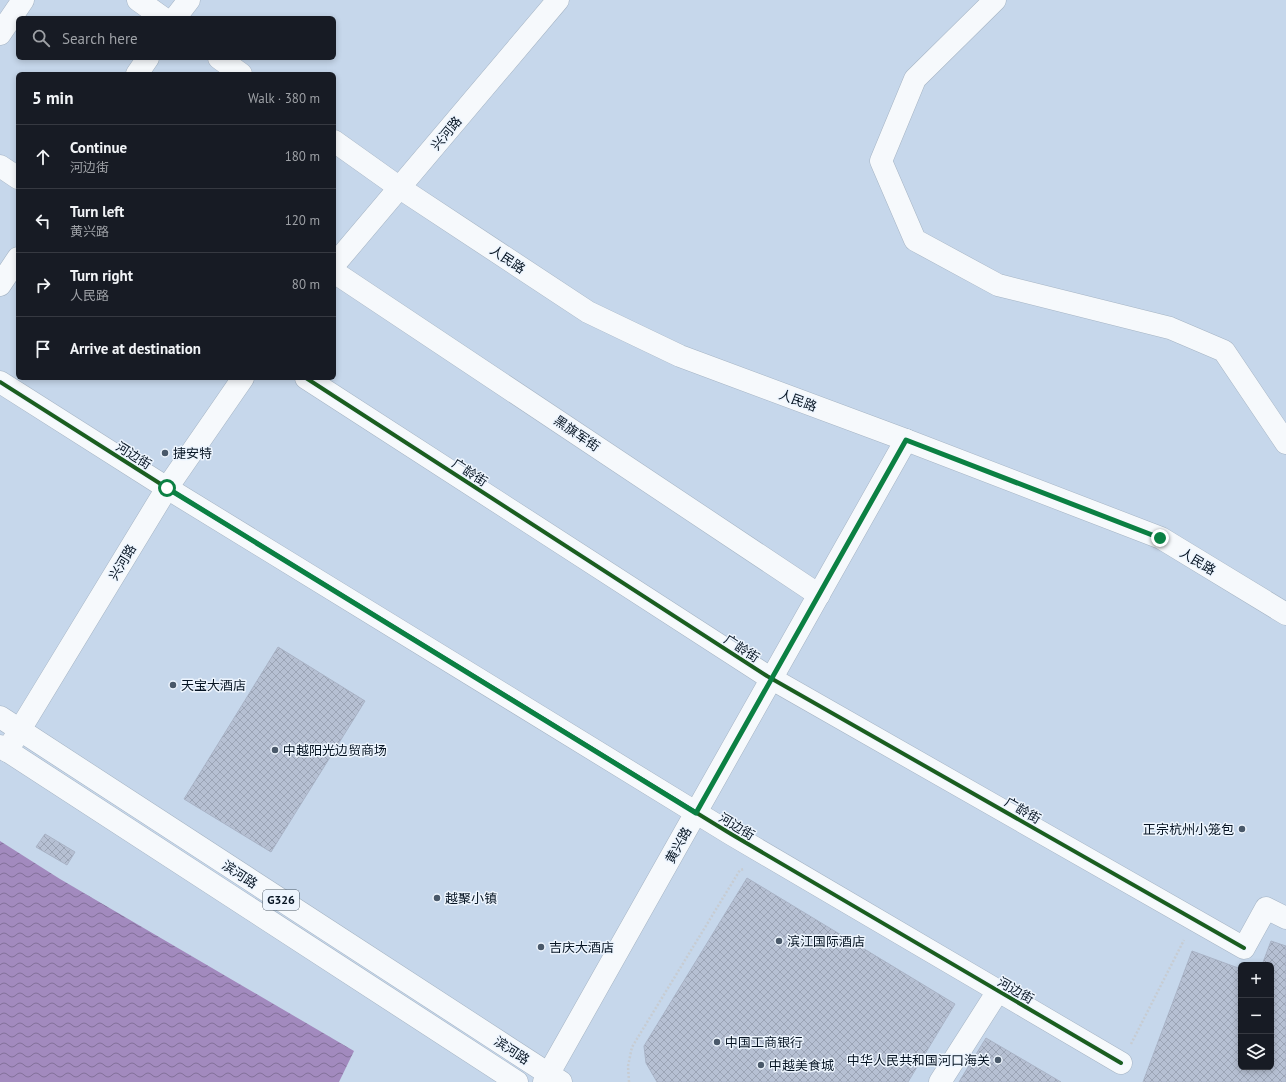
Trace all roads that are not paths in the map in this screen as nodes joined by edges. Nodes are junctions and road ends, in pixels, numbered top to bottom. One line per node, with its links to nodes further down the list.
1 (23, 0): 8 (main road)
2 (138, 0): 6 (main road)
3 (189, 0): 7 (main road)
4 (558, 0): 16 (main road, 兴河路)
5 (995, 0): 25 (main road)
6 (160, 16)
7 (177, 16)
8 (0, 34)
9 (147, 60): 11 (main road)
10 (221, 60): 12 (main road)
11 (138, 72)
12 (238, 72)
13 (336, 142): 16 (main road, 人民路)
14 (0, 166): 15 (main road)
15 (16, 177)
16 (400, 188): 18 (main road, 兴河路); 24 (main road, 人民路)
17 (16, 261): 20 (main road)
18 (336, 263)
19 (336, 273): 27 (main road, 黑旗军街)
20 (0, 285)
21 (242, 380): 26 (main road, 兴河路)
22 (309, 380): 29 (main road, 广龄街)
23 (0, 382): 26 (main road, 河边街)
24 (906, 440): 27 (main road, 黄兴路); 28 (main road, 人民路)
25 (1286, 443)
26 (167, 488): 31 (main road, 兴河路); 33 (main road, 河边街)
27 (819, 595): 29 (main road, 黄兴路)
28 (1286, 614)
29 (772, 679): 33 (main road, 黄兴路); 34 (main road, 广龄街)
30 (0, 718): 31 (main road, 滨河路 / G326)
31 (20, 730): 32 (main road, 兴河路); 37 (main road, 滨河路 / G326)
32 (4, 748): 38 (main road, 滨河路 / G326)
33 (696, 813): 35 (main road, 河边街); 37 (main road, 黄兴路)
34 (1286, 918)
35 (998, 991): 36 (main road, 河边街); 39 (main road)
36 (1121, 1063)
37 (552, 1079)
38 (518, 1082)
39 (940, 1082)

